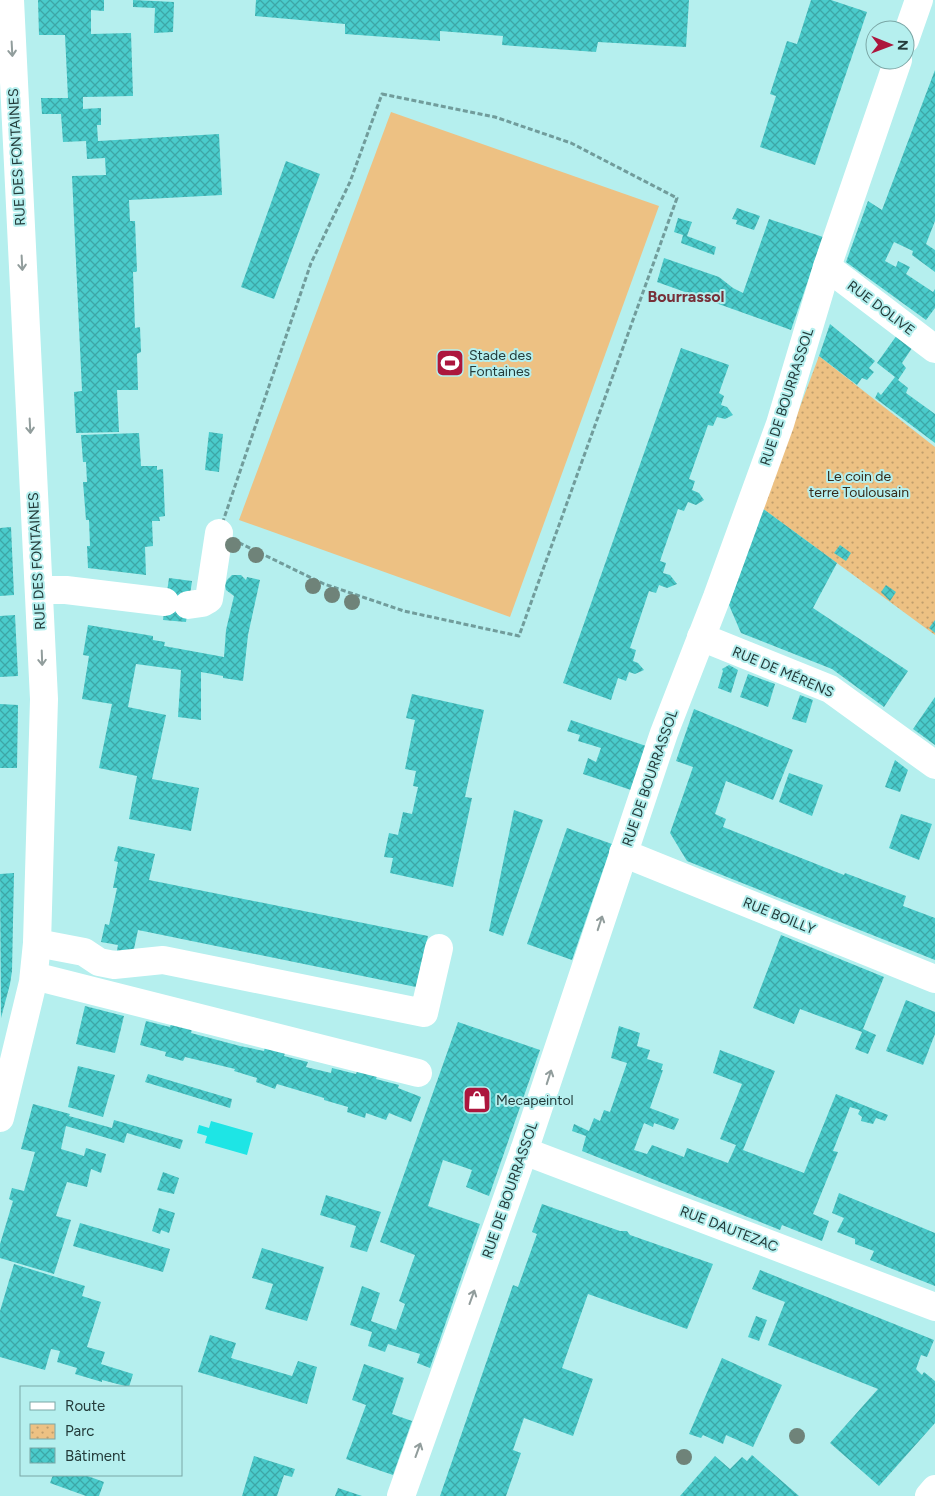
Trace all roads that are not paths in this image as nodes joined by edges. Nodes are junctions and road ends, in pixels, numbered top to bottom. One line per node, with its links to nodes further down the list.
1 (10, 0): 5 (street, RUE DES FONTAINES, one-way to 5)
2 (919, 0): 3 (street)
3 (912, 20)
4 (895, 70): 6 (street, RUE DE BOURRASSOL)
5 (10, 230): 9 (street, RUE DES FONTAINES, one-way to 9)
6 (827, 267): 7 (street, RUE DOLIVE); 10 (street, RUE DE BOURRASSOL)
7 (935, 349)
8 (219, 533): 9 (street)
9 (39, 590): 13 (street, RUE DES FONTAINES, one-way to 13)
10 (701, 637): 11 (street, RUE DE MÉRENS); 12 (street, RUE DE BOURRASSOL)
11 (935, 765)
12 (623, 853): 16 (street, RUE BOILLY); 19 (street, RUE DE BOURRASSOL, one-way to 12)
13 (37, 943): 14 (street); 15 (street, RUE DES FONTAINES)
14 (439, 948)
15 (34, 976): 17 (street); 18 (street, RUE DES FONTAINES)
16 (935, 979)
17 (418, 1073)
18 (0, 1118)
19 (524, 1151): 20 (street, RUE DAUTEZAC); 22 (street, RUE DE BOURRASSOL, one-way to 19)
20 (935, 1307)
21 (935, 1489): 23 (street)
22 (401, 1496)
23 (929, 1496)

